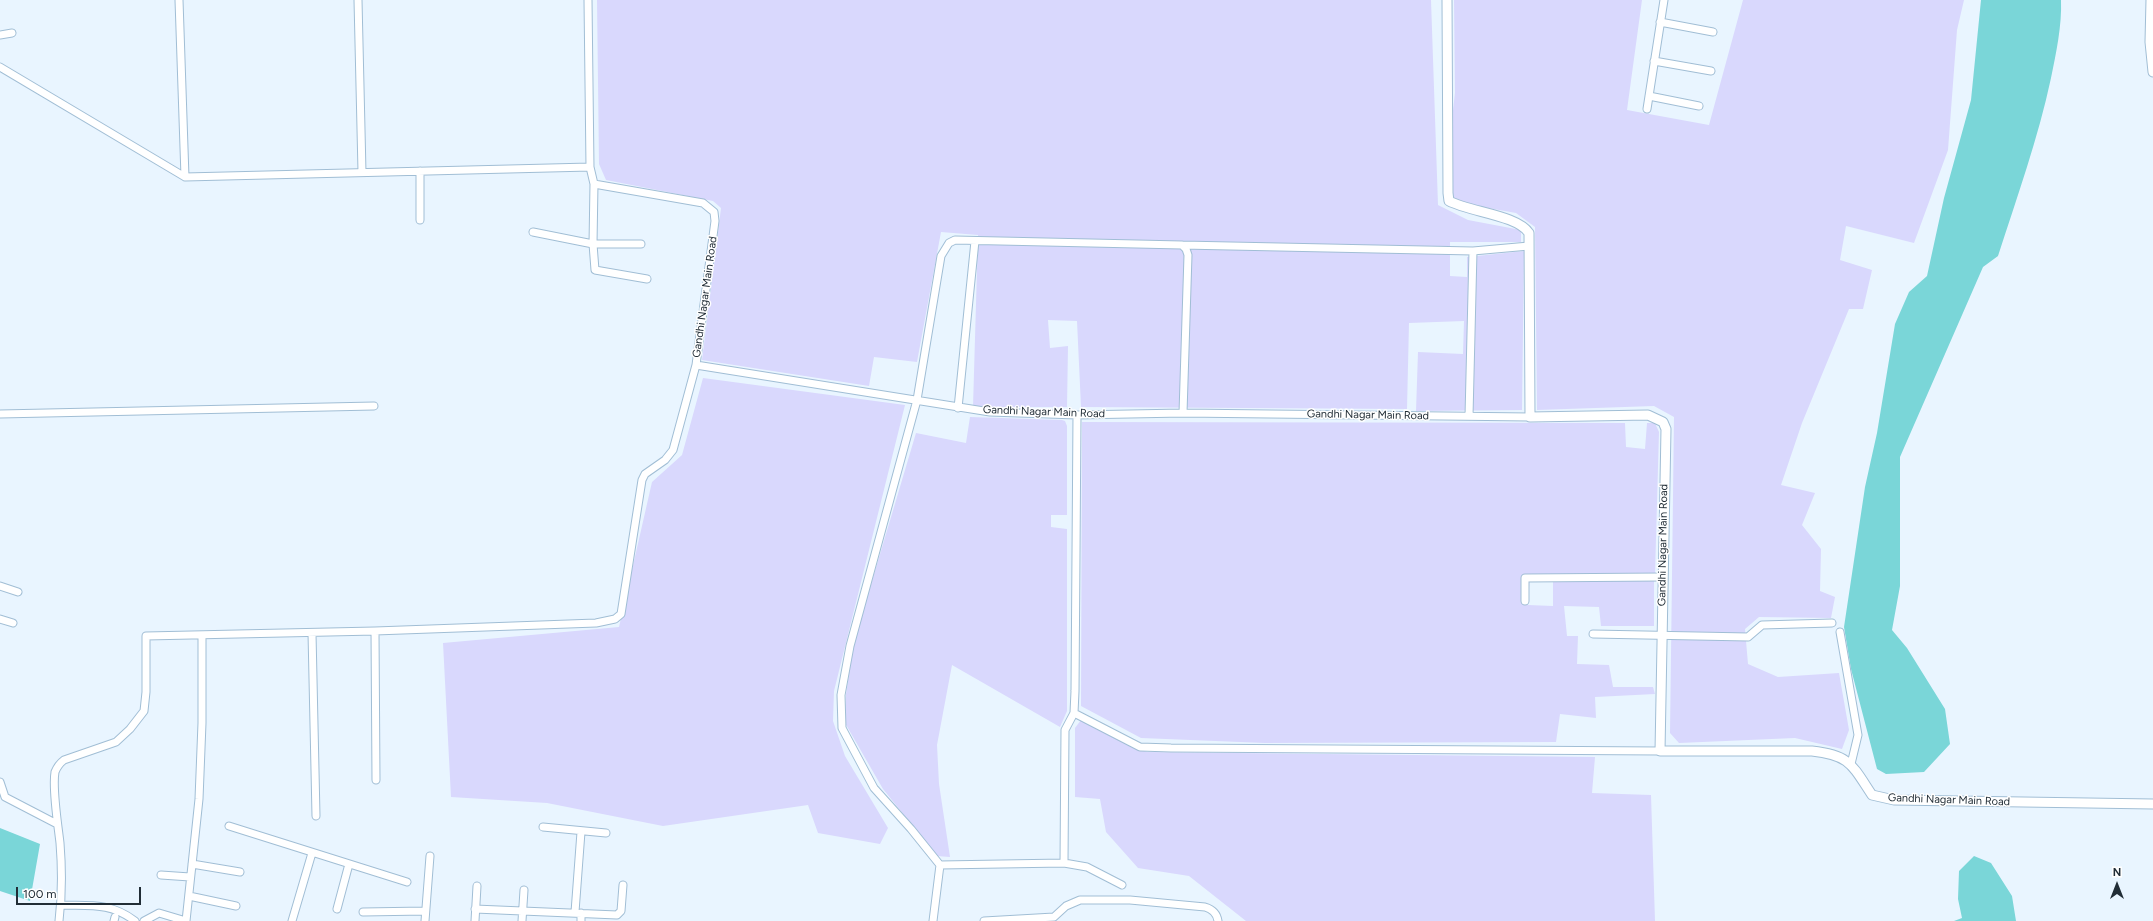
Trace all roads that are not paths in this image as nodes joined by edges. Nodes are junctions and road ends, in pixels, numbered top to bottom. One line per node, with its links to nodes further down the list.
1 (179, 0): 21 (street)
2 (358, 0): 20 (street)
3 (588, 0): 18 (street)
4 (1447, 0): 29 (street)
5 (1664, 0): 7 (street)
6 (2151, 0): 14 (street)
7 (1660, 22): 8 (street); 11 (street)
8 (1713, 32)
9 (12, 33): 10 (street)
10 (0, 35)
11 (1654, 61): 13 (street); 15 (street)
12 (0, 67): 21 (street)
13 (1711, 71)
14 (2153, 72)
15 (1648, 96): 16 (street); 17 (street)
16 (1699, 106)
17 (1647, 109)
18 (590, 167): 19 (street); 22 (street)
19 (420, 171): 20 (street); 23 (street)
20 (362, 172): 21 (street)
21 (185, 177)
22 (594, 184): 26 (street); 32 (street, Gandhi Nagar Main Road)
23 (420, 220)
24 (533, 232): 26 (street)
25 (975, 241): 28 (street); 33 (street); 35 (street)
26 (593, 244): 27 (street); 31 (street)
27 (641, 244)
28 (1182, 245): 30 (street); 36 (street)
29 (1529, 246): 30 (street); 40 (street)
30 (1473, 251): 39 (street)
31 (647, 279)
32 (696, 366): 33 (street, Gandhi Nagar Main Road); 48 (street)
33 (917, 400): 35 (street, Gandhi Nagar Main Road); 71 (street)
34 (374, 406): 37 (street)
35 (958, 408): 38 (street, Gandhi Nagar Main Road)
36 (1183, 413): 38 (street, Gandhi Nagar Main Road); 39 (street, Gandhi Nagar Main Road)
37 (0, 414)
38 (1077, 415): 54 (street)
39 (1469, 416): 40 (street, Gandhi Nagar Main Road)
40 (1530, 417): 41 (street, Gandhi Nagar Main Road)
41 (1662, 577): 44 (street); 53 (street, Gandhi Nagar Main Road)
42 (0, 586): 43 (street)
43 (18, 592)
44 (1525, 601)
45 (0, 619): 46 (street)
46 (14, 623)
47 (1832, 623): 53 (street)
48 (375, 631): 50 (street); 57 (street)
49 (1840, 632): 56 (street)
50 (312, 633): 52 (street); 60 (street)
51 (1593, 634): 53 (street)
52 (202, 636): 61 (street); 69 (street)
53 (1661, 636): 55 (street, Gandhi Nagar Main Road)
54 (1074, 713): 55 (street); 68 (street)
55 (1660, 750): 56 (street, Gandhi Nagar Main Road)
56 (1851, 764): 59 (street, Gandhi Nagar Main Road)
57 (376, 780)
58 (0, 782): 61 (street)
59 (2153, 804)
60 (316, 816)
61 (56, 824): 81 (street)
62 (229, 826): 66 (street)
63 (543, 827): 64 (street)
64 (581, 832): 65 (street); 88 (street)
65 (606, 833)
66 (312, 853): 70 (street); 93 (street)
67 (430, 856): 86 (street)
68 (1064, 862): 71 (street); 77 (street)
69 (192, 864): 72 (street); 74 (street)
70 (349, 864): 75 (street); 83 (street)
71 (940, 865): 98 (street)
72 (240, 872)
73 (161, 875): 74 (street)
74 (190, 877): 80 (street)
75 (407, 882)
76 (623, 885): 88 (street)
77 (1122, 885)
78 (477, 886): 84 (street)
79 (524, 890): 85 (street)
80 (189, 896): 82 (street); 92 (street)
81 (61, 905): 89 (street); 90 (street)
82 (236, 906)
83 (337, 909)
84 (476, 909): 85 (street); 95 (street)
85 (523, 910): 88 (street); 96 (street)
86 (426, 911): 87 (street); 94 (street)
87 (363, 912)
88 (578, 912): 97 (street)
89 (59, 921)
90 (135, 921)
91 (144, 921): 92 (street)
92 (186, 921)
93 (292, 921)
94 (425, 921)
95 (475, 921)
96 (522, 921)
97 (581, 921)
98 (933, 921)
99 (984, 921): 100 (street)
100 (1218, 921)

